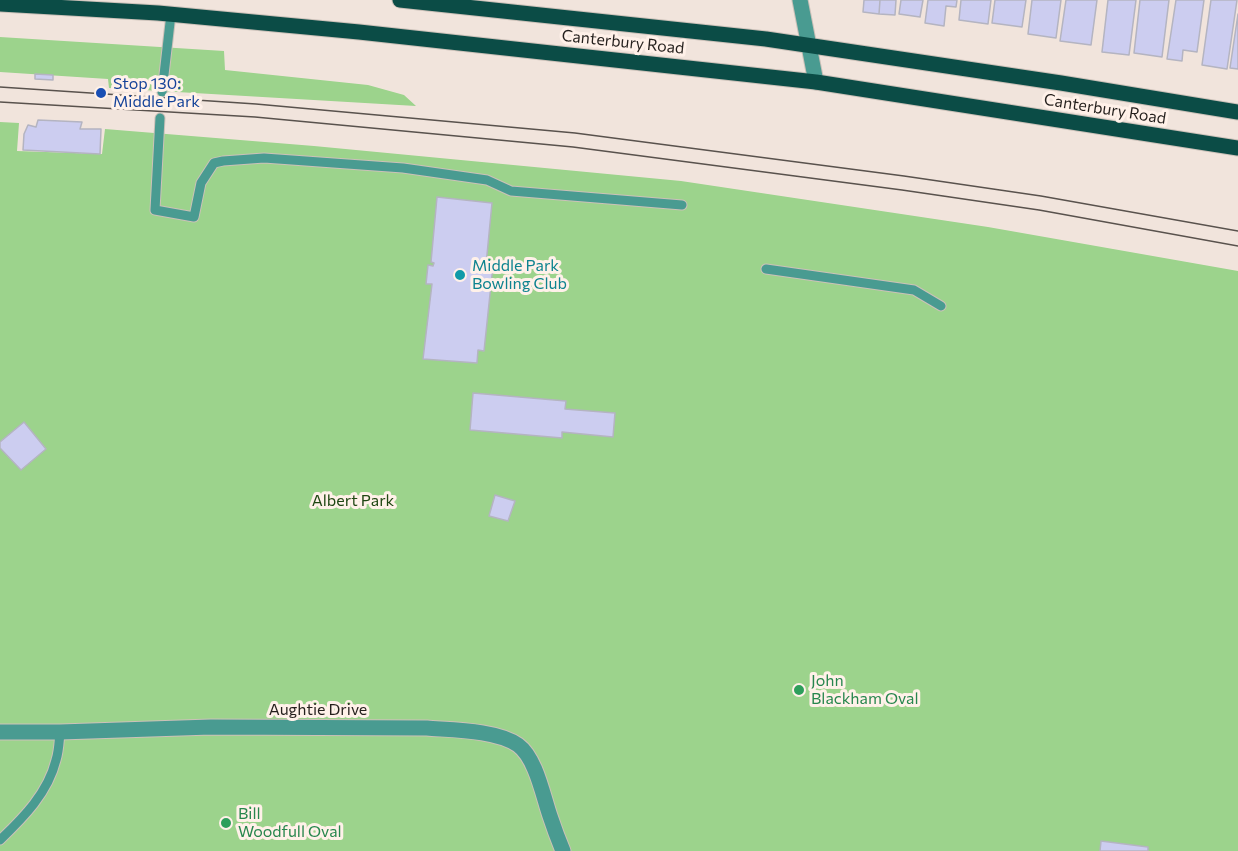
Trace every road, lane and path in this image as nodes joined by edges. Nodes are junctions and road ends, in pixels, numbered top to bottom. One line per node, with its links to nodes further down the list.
1 (400, 0): 5 (main road, Canterbury Road)
2 (800, 0): 5 (street)
3 (0, 4): 4 (main road, Canterbury Road)
4 (171, 14): 6 (main road, Canterbury Road); 7 (lane)
5 (808, 45): 6 (street); 8 (main road, Canterbury Road)
6 (816, 82): 10 (main road, Canterbury Road)
7 (162, 92)
8 (1238, 112)
9 (160, 118): 11 (lane)
10 (1238, 148)
11 (682, 205)
12 (766, 269): 13 (lane)
13 (941, 306)
14 (0, 732): 15 (street, Aughtie Drive)
15 (60, 732): 16 (lane); 17 (street, Aughtie Drive)
16 (0, 840)
17 (563, 851)

